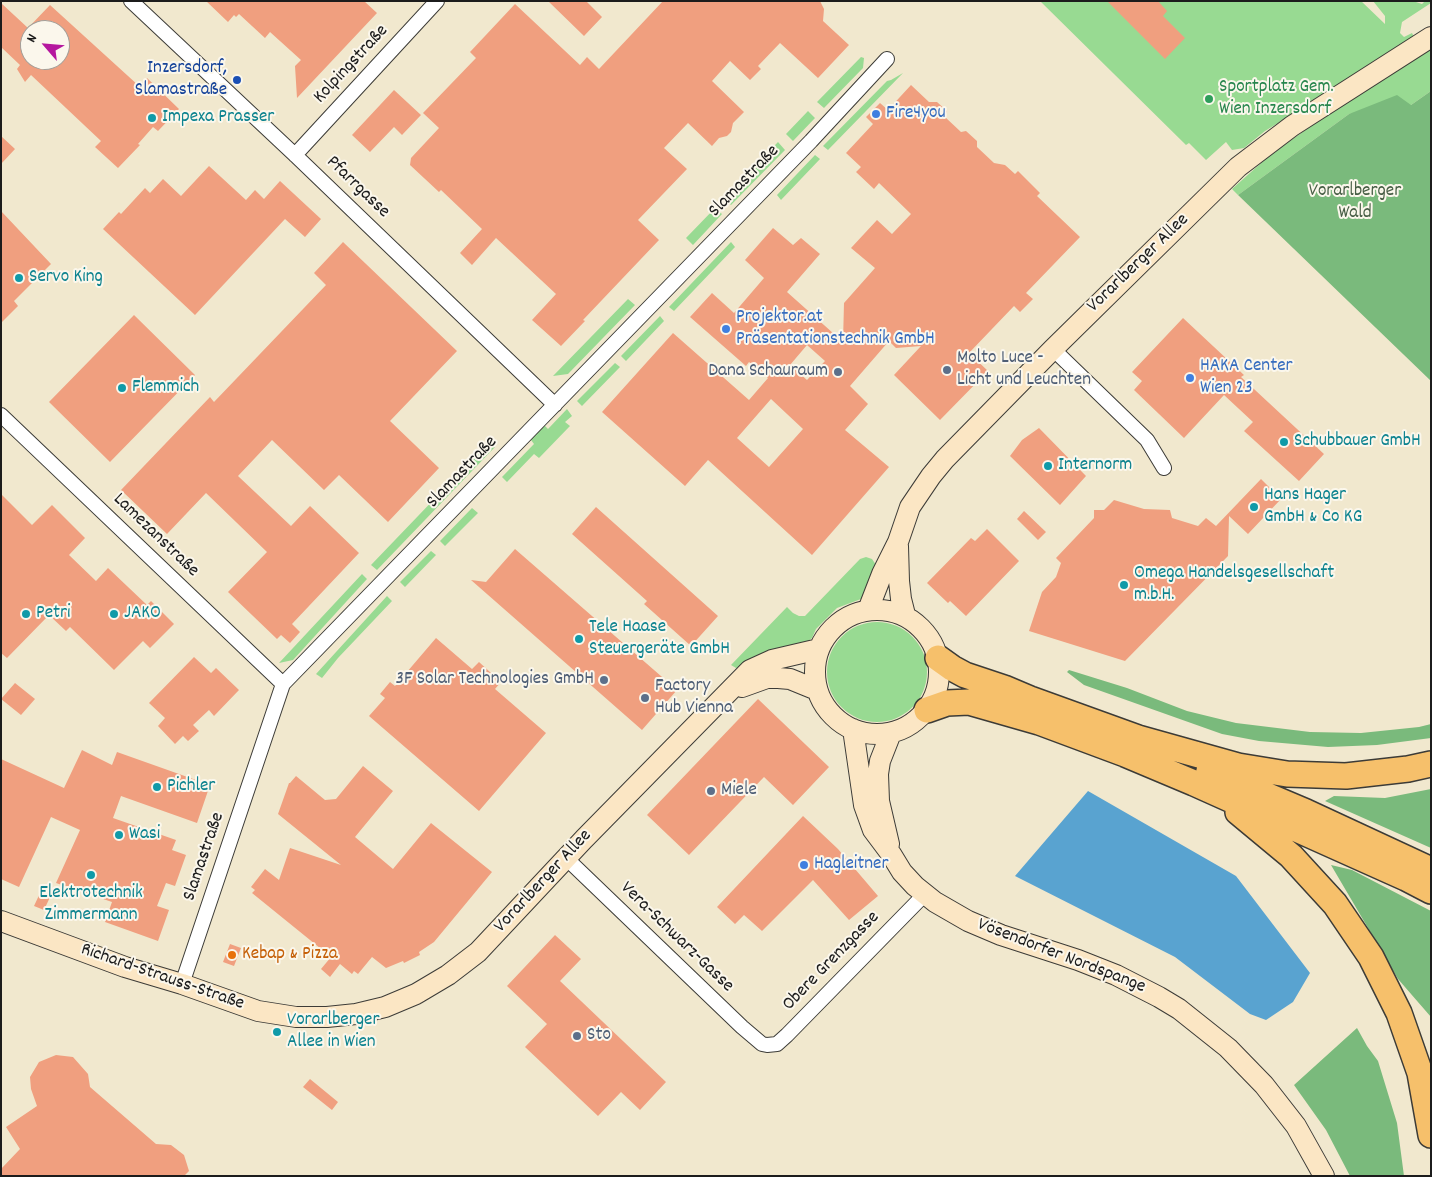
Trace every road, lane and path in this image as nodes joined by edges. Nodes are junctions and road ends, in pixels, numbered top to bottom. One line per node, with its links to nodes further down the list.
1 (130, 1): 5 (street, Pfarrgasse)
2 (437, 1): 5 (street, Kolpingstraße)
3 (1431, 37): 6 (main road, Vorarlberger Allee)
4 (887, 58): 7 (street, Slamastraße)
5 (295, 155): 7 (street, Pfarrgasse)
6 (1053, 349): 9 (street); 10 (main road, Vorarlberger Allee)
7 (555, 405): 15 (street, Slamastraße)
8 (1, 415): 15 (street, Lamezanstraße)
9 (1164, 468)
10 (898, 542): 11 (main road, Vorarlberger Allee); 12 (main road, Vorarlberger Allee)
11 (868, 610): 12 (main road); 13 (main road)
12 (905, 616): 14 (main road)
13 (819, 649): 16 (main road); 17 (main road, Vorarlberger Allee)
14 (938, 658): 18 (main road); 21 (highway)
15 (283, 684): 30 (street, Slamastraße)
16 (817, 690): 17 (main road, Vorarlberger Allee); 19 (main road)
17 (727, 693): 25 (main road, Vorarlberger Allee)
18 (927, 710): 20 (main road); 23 (highway)
19 (853, 729): 20 (main road); 24 (main road, Vösendorfer Nordspange)
20 (891, 733): 24 (main road, Vösendorfer Nordspange)
21 (1138, 738): 22 (highway); 26 (highway)
22 (1431, 764)
23 (1194, 783): 27 (highway); 33 (highway)
24 (891, 854): 28 (main road, Vösendorfer Nordspange)
25 (566, 858): 31 (main road, Vorarlberger Allee); 32 (street, Vera-Schwarz-Gasse)
26 (1431, 870)
27 (1431, 891)
28 (925, 894): 32 (street, Obere Grenzgasse); 34 (main road, Vösendorfer Nordspange)
29 (1, 921): 30 (main road, Richard-Strauss-Straße)
30 (182, 984): 31 (main road, Richard-Strauss-Straße)
31 (327, 1017)
32 (762, 1044)
33 (1431, 1135)
34 (1324, 1176)

